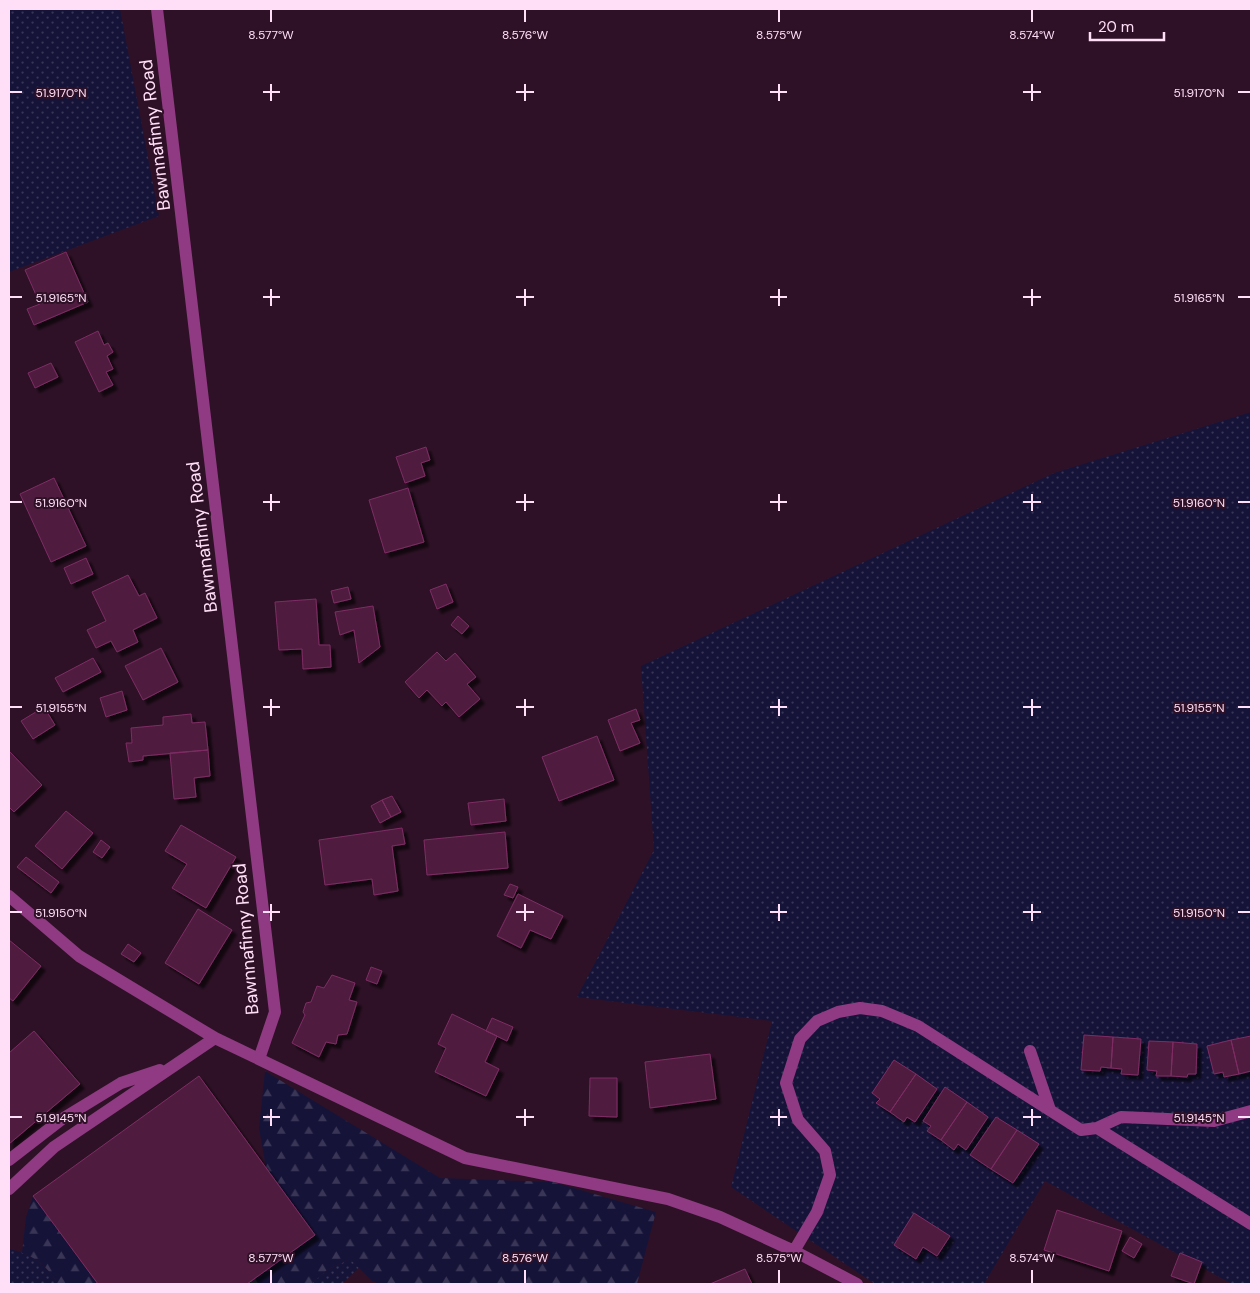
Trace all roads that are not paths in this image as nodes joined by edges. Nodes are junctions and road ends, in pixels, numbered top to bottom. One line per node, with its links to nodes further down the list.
1 (158, 9): 5 (street, Bawnnafinny Road)
2 (9, 896): 3 (street)
3 (215, 1038): 5 (street); 6 (street)
4 (1030, 1050): 7 (street)
5 (259, 1059): 13 (street)
6 (174, 1066): 10 (street); 11 (street)
7 (1050, 1110): 9 (street); 13 (street)
8 (1251, 1111): 9 (street)
9 (1097, 1128): 12 (street)
10 (9, 1160)
11 (9, 1189)
12 (1251, 1224)
13 (794, 1251): 14 (street)
14 (857, 1284)

